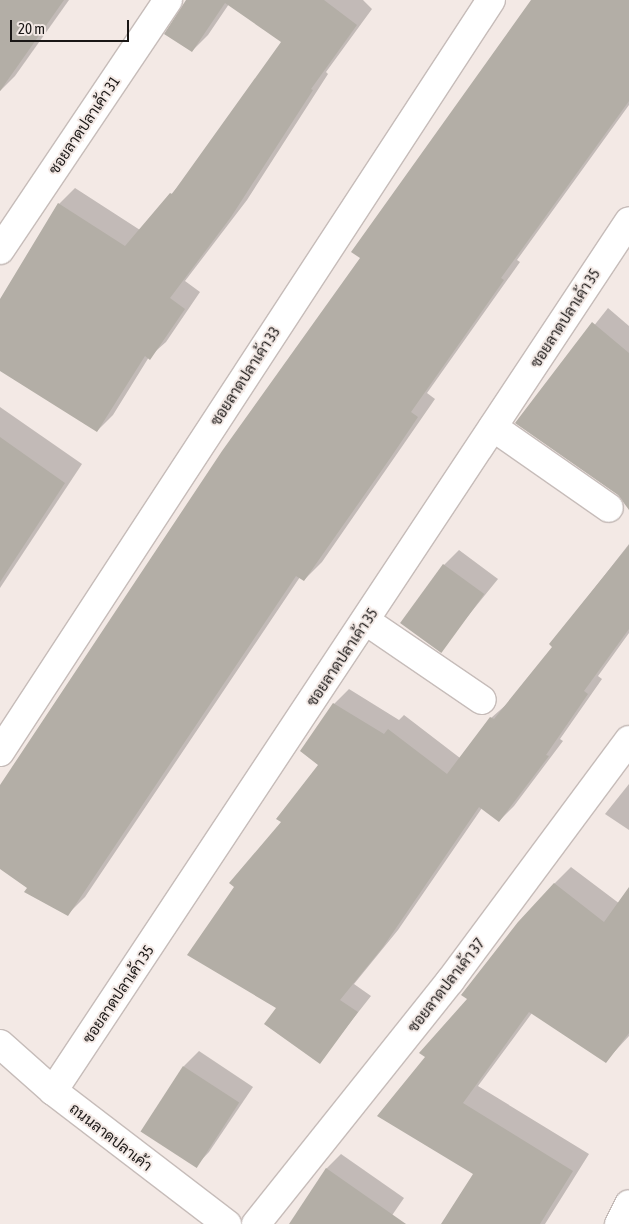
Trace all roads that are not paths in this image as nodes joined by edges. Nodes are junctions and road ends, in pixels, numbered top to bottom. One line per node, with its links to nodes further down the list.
1 (168, 0): 4 (street, ซอยลาดปลาเค้า 31)
2 (490, 0): 10 (street, ซอยลาดปลาเค้า 33)
3 (626, 231): 5 (street, ซอยลาดปลาเค้า 35)
4 (0, 250)
5 (493, 427): 6 (street); 7 (street, ซอยลาดปลาเค้า 35)
6 (609, 508)
7 (366, 621): 8 (street); 12 (street, ซอยลาดปลาเค้า 35)
8 (482, 700)
9 (629, 740): 15 (street, ซอยลาดปลาเค้า 37)
10 (0, 752)
11 (0, 1044): 12 (street, ถนนลาดปลาเค้า)
12 (53, 1091): 14 (street, ถนนลาดปลาเค้า)
13 (629, 1204): 16 (street)
14 (227, 1224)
15 (256, 1224)
16 (619, 1224)

